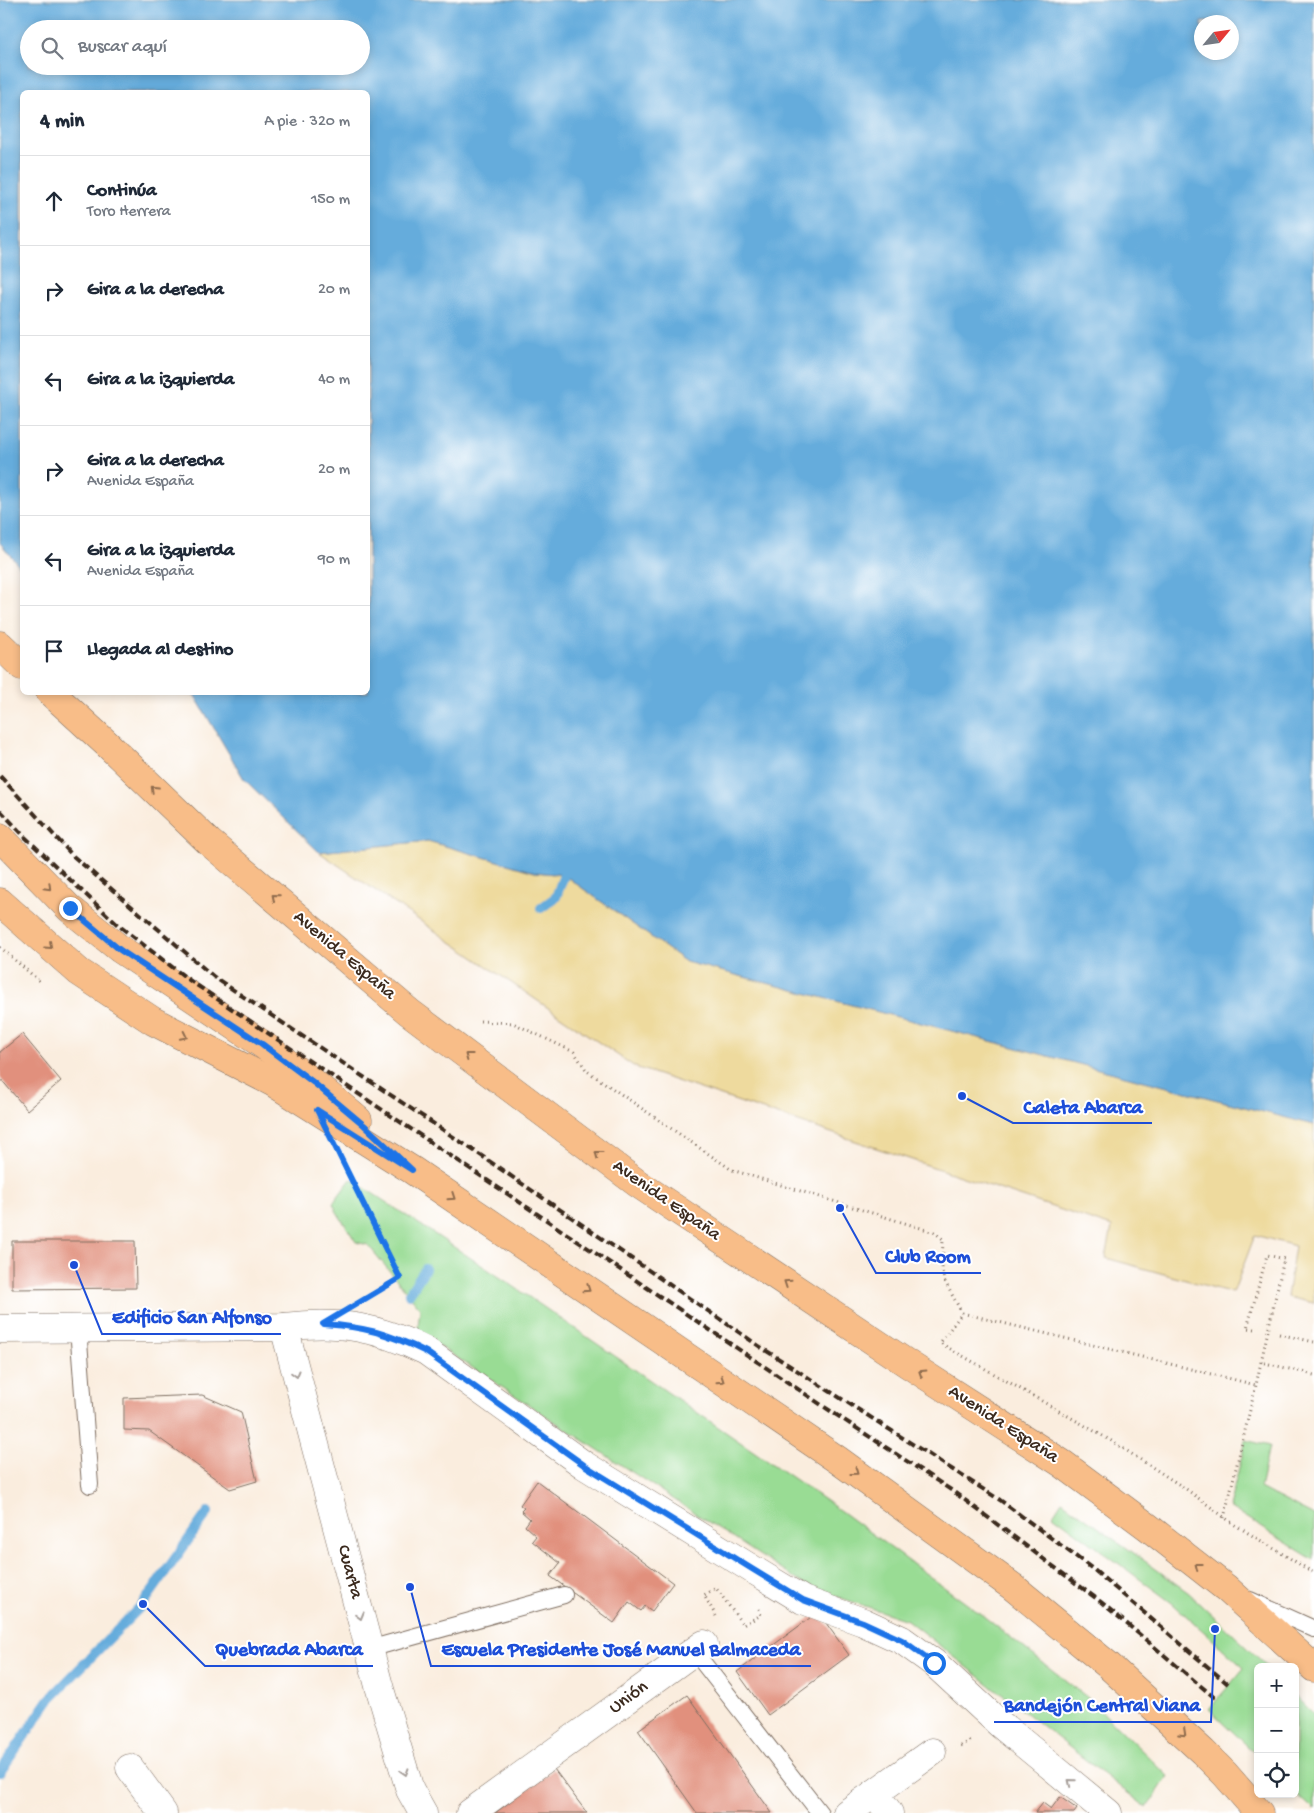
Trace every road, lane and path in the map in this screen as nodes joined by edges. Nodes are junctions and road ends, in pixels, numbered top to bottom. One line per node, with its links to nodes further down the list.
1 (0, 645): 2 (main road)
2 (20, 664)
3 (0, 674): 4 (main road)
4 (20, 679)
5 (53, 695): 26 (main road, Avenida España, one-way to 5)
6 (0, 838): 10 (main road, one-way to 10)
7 (0, 902): 10 (main road, one-way to 10)
8 (480, 1021): 12 (path)
9 (343, 1163): 11 (path)
10 (412, 1170): 42 (main road, one-way to 42)
11 (366, 1298)
12 (962, 1313): 21 (path); 23 (path)
13 (284, 1327): 15 (street); 24 (street); 30 (street, Cuarta, one-way to 30)
14 (0, 1328): 15 (street)
15 (78, 1328): 22 (lane)
16 (1255, 1330): 19 (path)
17 (1278, 1334): 18 (path)
18 (1314, 1342)
19 (1261, 1362): 20 (path); 21 (path)
20 (1314, 1375)
21 (1256, 1385): 23 (path)
22 (90, 1485)
23 (1224, 1518): 25 (path)
24 (752, 1569): 29 (path); 32 (street)
25 (1314, 1573)
26 (1226, 1588): 28 (lane); 31 (main road, Avenida España)
27 (564, 1595): 30 (lane)
28 (1314, 1630)
29 (699, 1648): 38 (street, Unión); 39 (lane)
30 (369, 1649): 37 (street, Cuarta, one-way to 37)
31 (1314, 1668)
32 (1000, 1724): 33 (path); 41 (street, one-way to 32)
33 (932, 1752): 35 (street)
34 (130, 1768): 36 (street)
35 (882, 1803): 40 (street)
36 (163, 1813)
37 (423, 1813)
38 (470, 1813)
39 (820, 1813)
40 (847, 1813)
41 (1108, 1813)
42 (1259, 1813)

